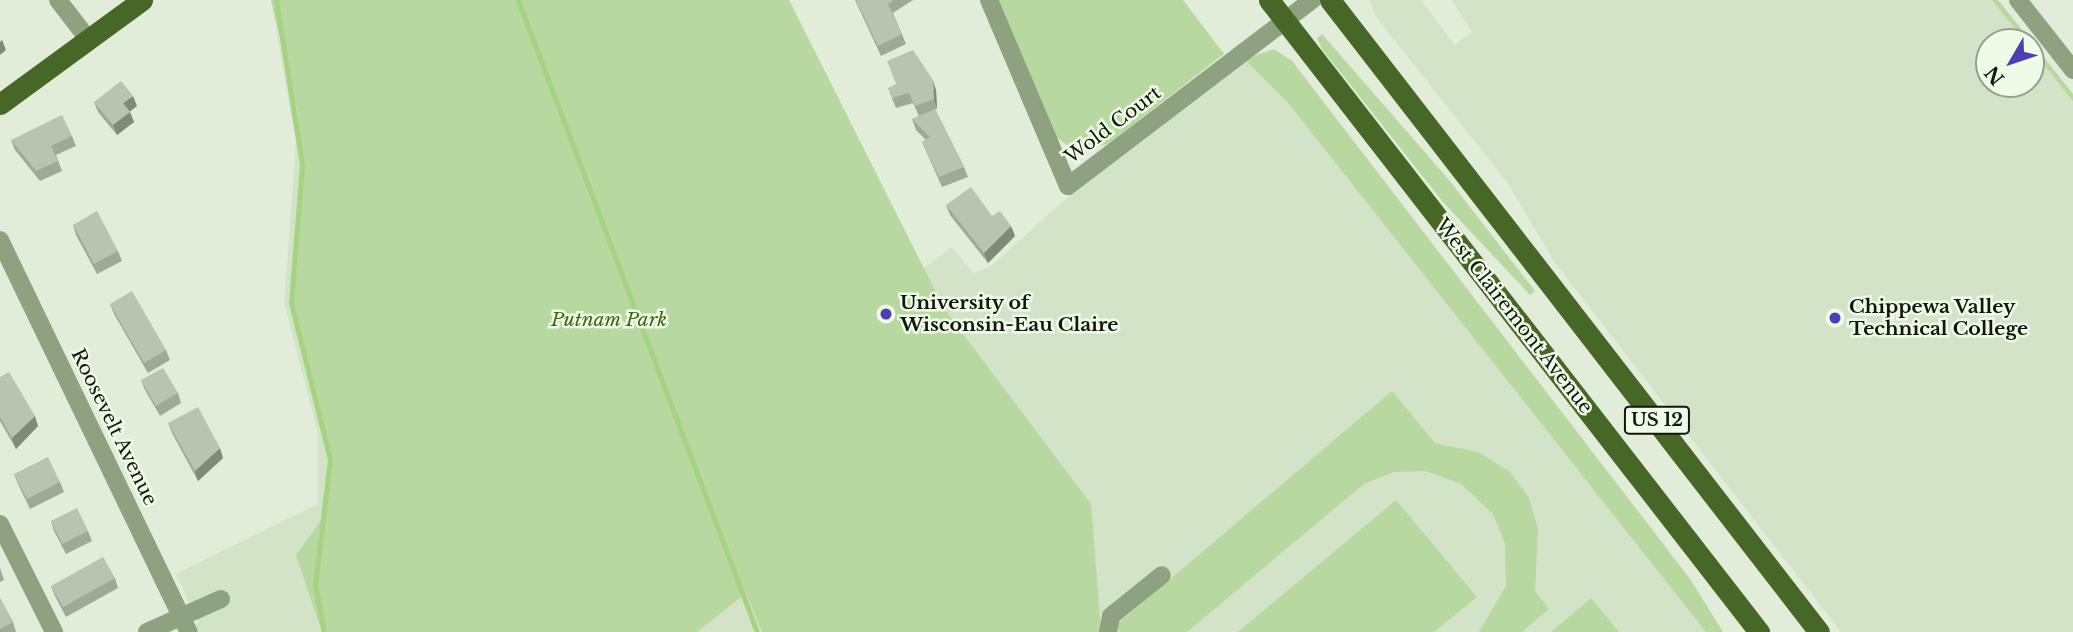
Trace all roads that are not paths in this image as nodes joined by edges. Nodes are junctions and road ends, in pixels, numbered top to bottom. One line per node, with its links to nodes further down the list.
1 (58, 0): 9 (street)
2 (142, 0): 9 (main road)
3 (989, 0): 8 (street, Wold Court)
4 (1269, 0): 8 (main road, West Clairemont Avenue / US 12)
5 (1312, 0): 8 (street, Wold Court)
6 (1330, 0): 22 (main road, US 12)
7 (2027, 3): 10 (street)
8 (1285, 20): 21 (main road, West Clairemont Avenue / US 12)
9 (89, 38): 11 (main road)
10 (2073, 69)
11 (0, 104)
12 (0, 240): 16 (street, Roosevelt Avenue)
13 (0, 524): 17 (street)
14 (1162, 575): 20 (street)
15 (221, 599): 16 (street)
16 (181, 615): 18 (street); 19 (street, Roosevelt Avenue)
17 (54, 632)
18 (147, 632)
19 (189, 632)
20 (1108, 632)
21 (1759, 632)
22 (1819, 632)

